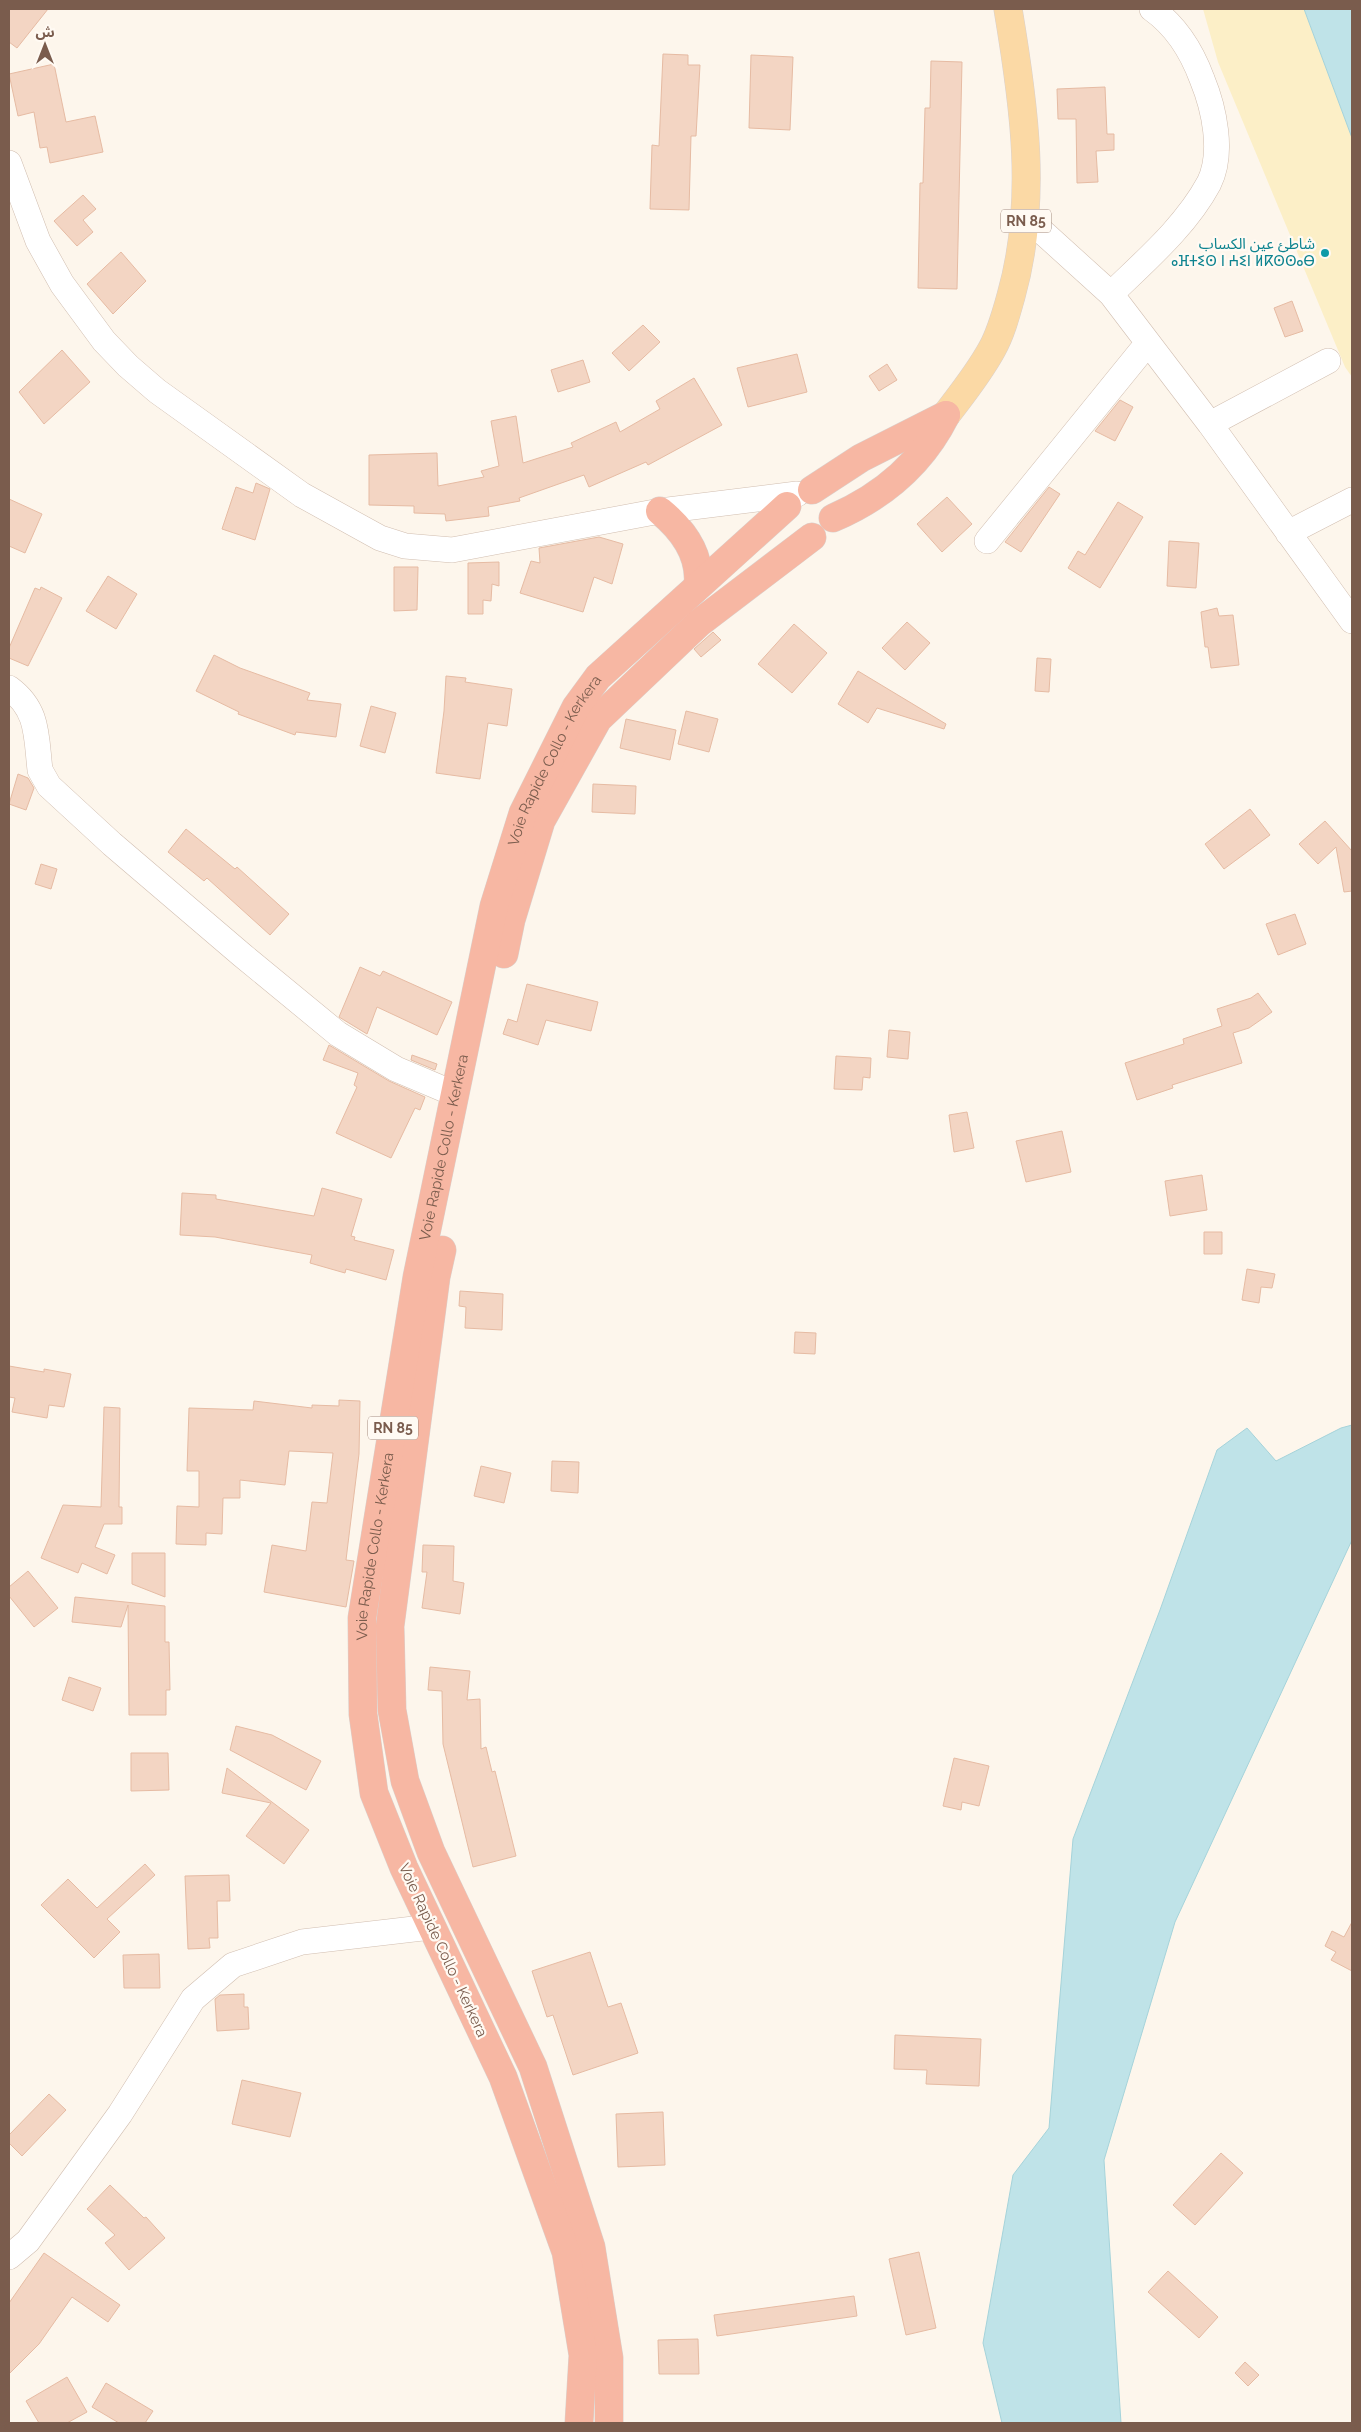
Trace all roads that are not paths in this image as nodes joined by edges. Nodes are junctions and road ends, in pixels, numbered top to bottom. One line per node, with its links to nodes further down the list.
1 (1008, 9): 4 (main road, RN 85)
2 (1152, 9): 5 (street)
3 (9, 163): 12 (street)
4 (1026, 217): 5 (street); 8 (main road, RN 85)
5 (1111, 294): 6 (street)
6 (1147, 344): 9 (street); 16 (street)
7 (1328, 361): 9 (street)
8 (946, 415): 10 (highway, Voie Rapide Collo - Kerkera / RN 85); 13 (highway, RN 85)
9 (1210, 424): 14 (street)
10 (798, 497): 12 (street); 13 (highway); 15 (highway); 17 (highway, Voie Rapide Collo - Kerkera / RN 85)
11 (1352, 500): 14 (street)
12 (660, 510): 17 (highway)
13 (833, 518): 15 (highway)
14 (1288, 533): 18 (street)
15 (812, 537): 24 (highway, Voie Rapide Collo - Kerkera / RN 85)
16 (987, 541)
17 (698, 585): 20 (highway, Voie Rapide Collo - Kerkera / RN 85)
18 (1352, 621)
19 (9, 688): 20 (street)
20 (455, 1094): 21 (highway, Voie Rapide Collo - Kerkera / RN 85)
21 (432, 1927): 22 (street); 23 (highway, Voie Rapide Collo - Kerkera / RN 85)
22 (9, 2257)
23 (579, 2423)
24 (609, 2423)

